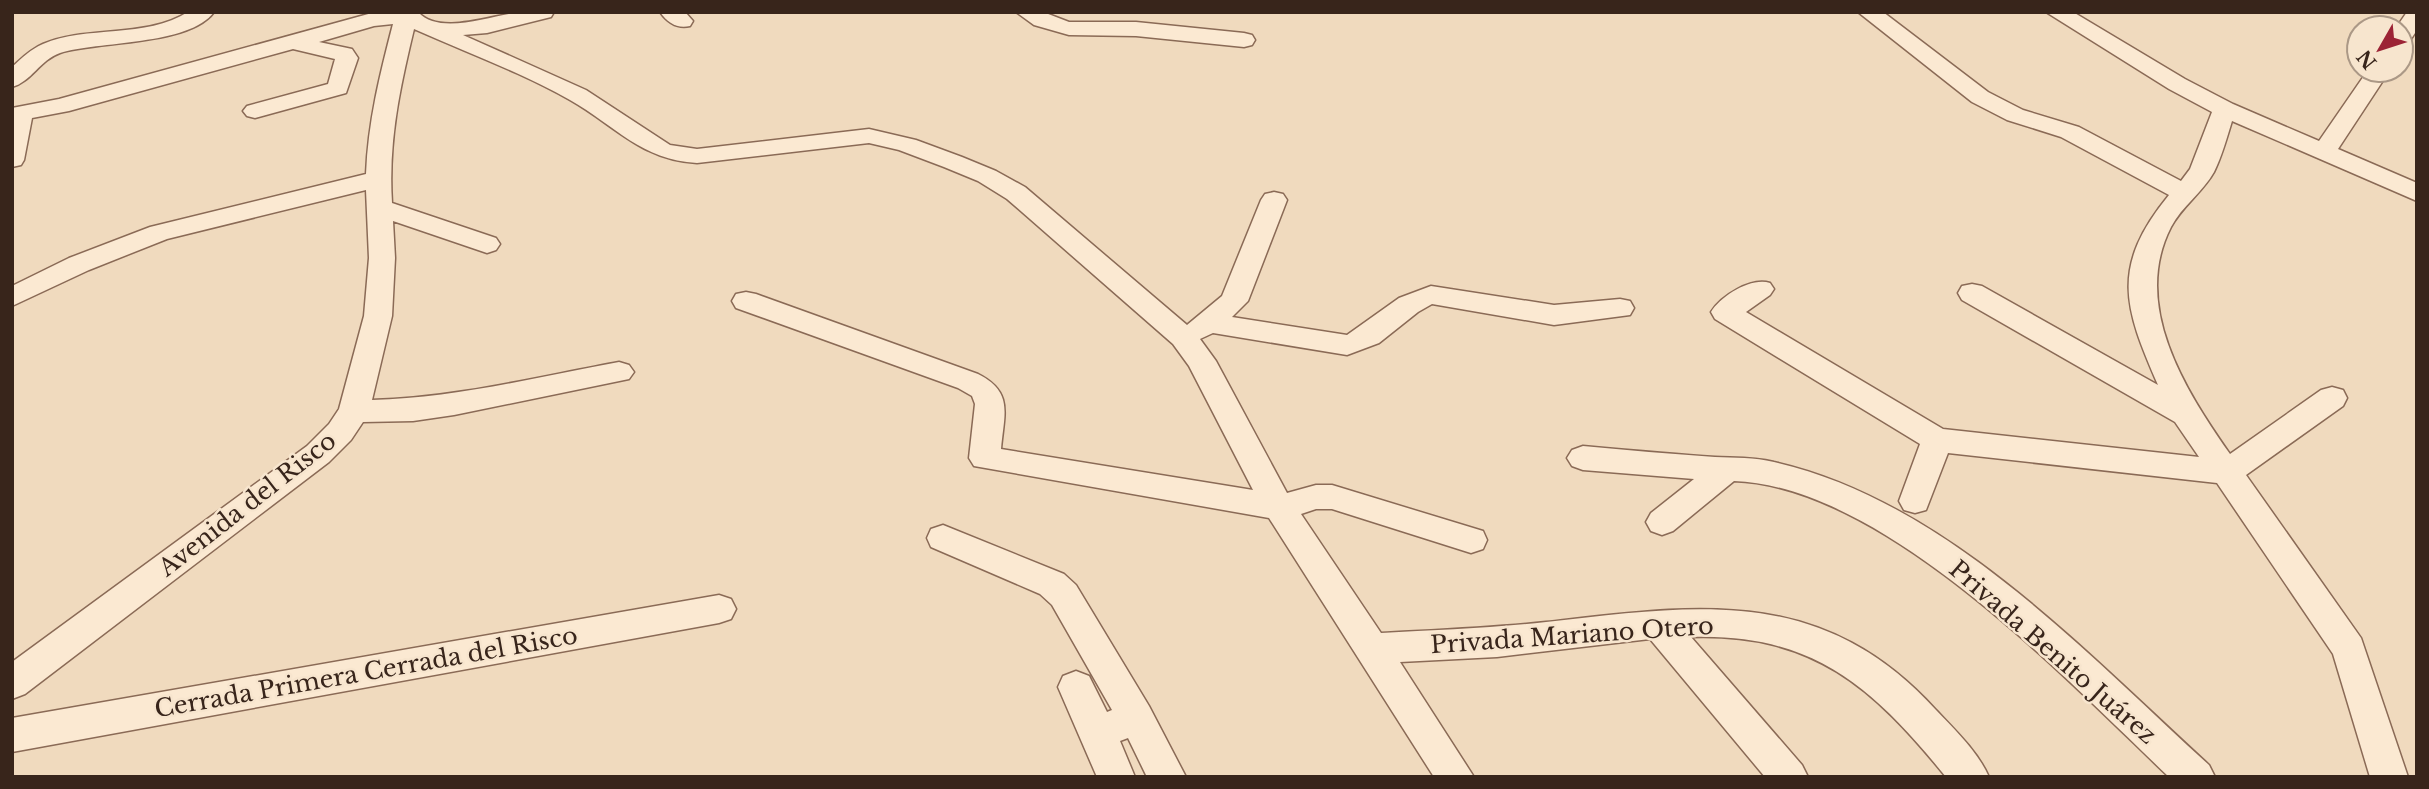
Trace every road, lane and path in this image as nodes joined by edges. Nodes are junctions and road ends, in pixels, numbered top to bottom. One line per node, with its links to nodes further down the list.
1 (202, 12): 10 (street)
2 (543, 12): 7 (street)
3 (1027, 12): 8 (street)
4 (1870, 12): 19 (street)
5 (2057, 12): 12 (street)
6 (406, 14): 7 (street); 9 (street); 18 (street, Avenida del Risco)
7 (434, 30): 28 (street)
8 (1244, 40)
9 (291, 42): 13 (street); 14 (street)
10 (12, 79)
11 (2370, 84): 15 (street)
12 (2225, 109): 15 (street); 19 (street)
13 (256, 111)
14 (17, 114): 16 (street)
15 (2324, 152): 17 (street)
16 (12, 160)
17 (2411, 189)
18 (378, 193): 21 (street); 24 (street); 31 (street, Avenida del Risco)
19 (2185, 193): 32 (street)
20 (1274, 200): 27 (street)
21 (487, 244)
22 (1760, 289): 33 (street)
23 (1972, 293): 32 (street)
24 (12, 297)
25 (746, 301): 38 (street)
26 (1620, 308): 27 (street)
27 (1210, 323): 28 (street)
28 (1183, 337): 38 (street)
29 (619, 372): 31 (street)
30 (2332, 398): 36 (street)
31 (354, 411): 45 (street, Avenida del Risco)
32 (2186, 414): 36 (street)
33 (1937, 440): 36 (street); 37 (street)
34 (1583, 458): 35 (street, Privada Benito Juárez)
35 (1727, 470): 39 (street); 55 (street, Privada Benito Juárez)
36 (2227, 472): 56 (street)
37 (1915, 501)
38 (1280, 508): 41 (street); 44 (street)
39 (1662, 522)
40 (943, 538): 47 (street)
41 (1471, 540)
42 (719, 609): 49 (street, Cerrada Primera Cerrada del Risco)
43 (1658, 624): 44 (street, Privada Mariano Otero); 53 (street); 54 (street, Privada Mariano Otero)
44 (1371, 649): 52 (street)
45 (12, 683)
46 (1076, 687): 48 (street)
47 (1136, 718): 48 (street); 51 (street)
48 (1098, 733): 50 (street)
49 (12, 735)
50 (1116, 777)
51 (1167, 777)
52 (1455, 777)
53 (1789, 777)
54 (1970, 777)
55 (2196, 777)
56 (2389, 777)

